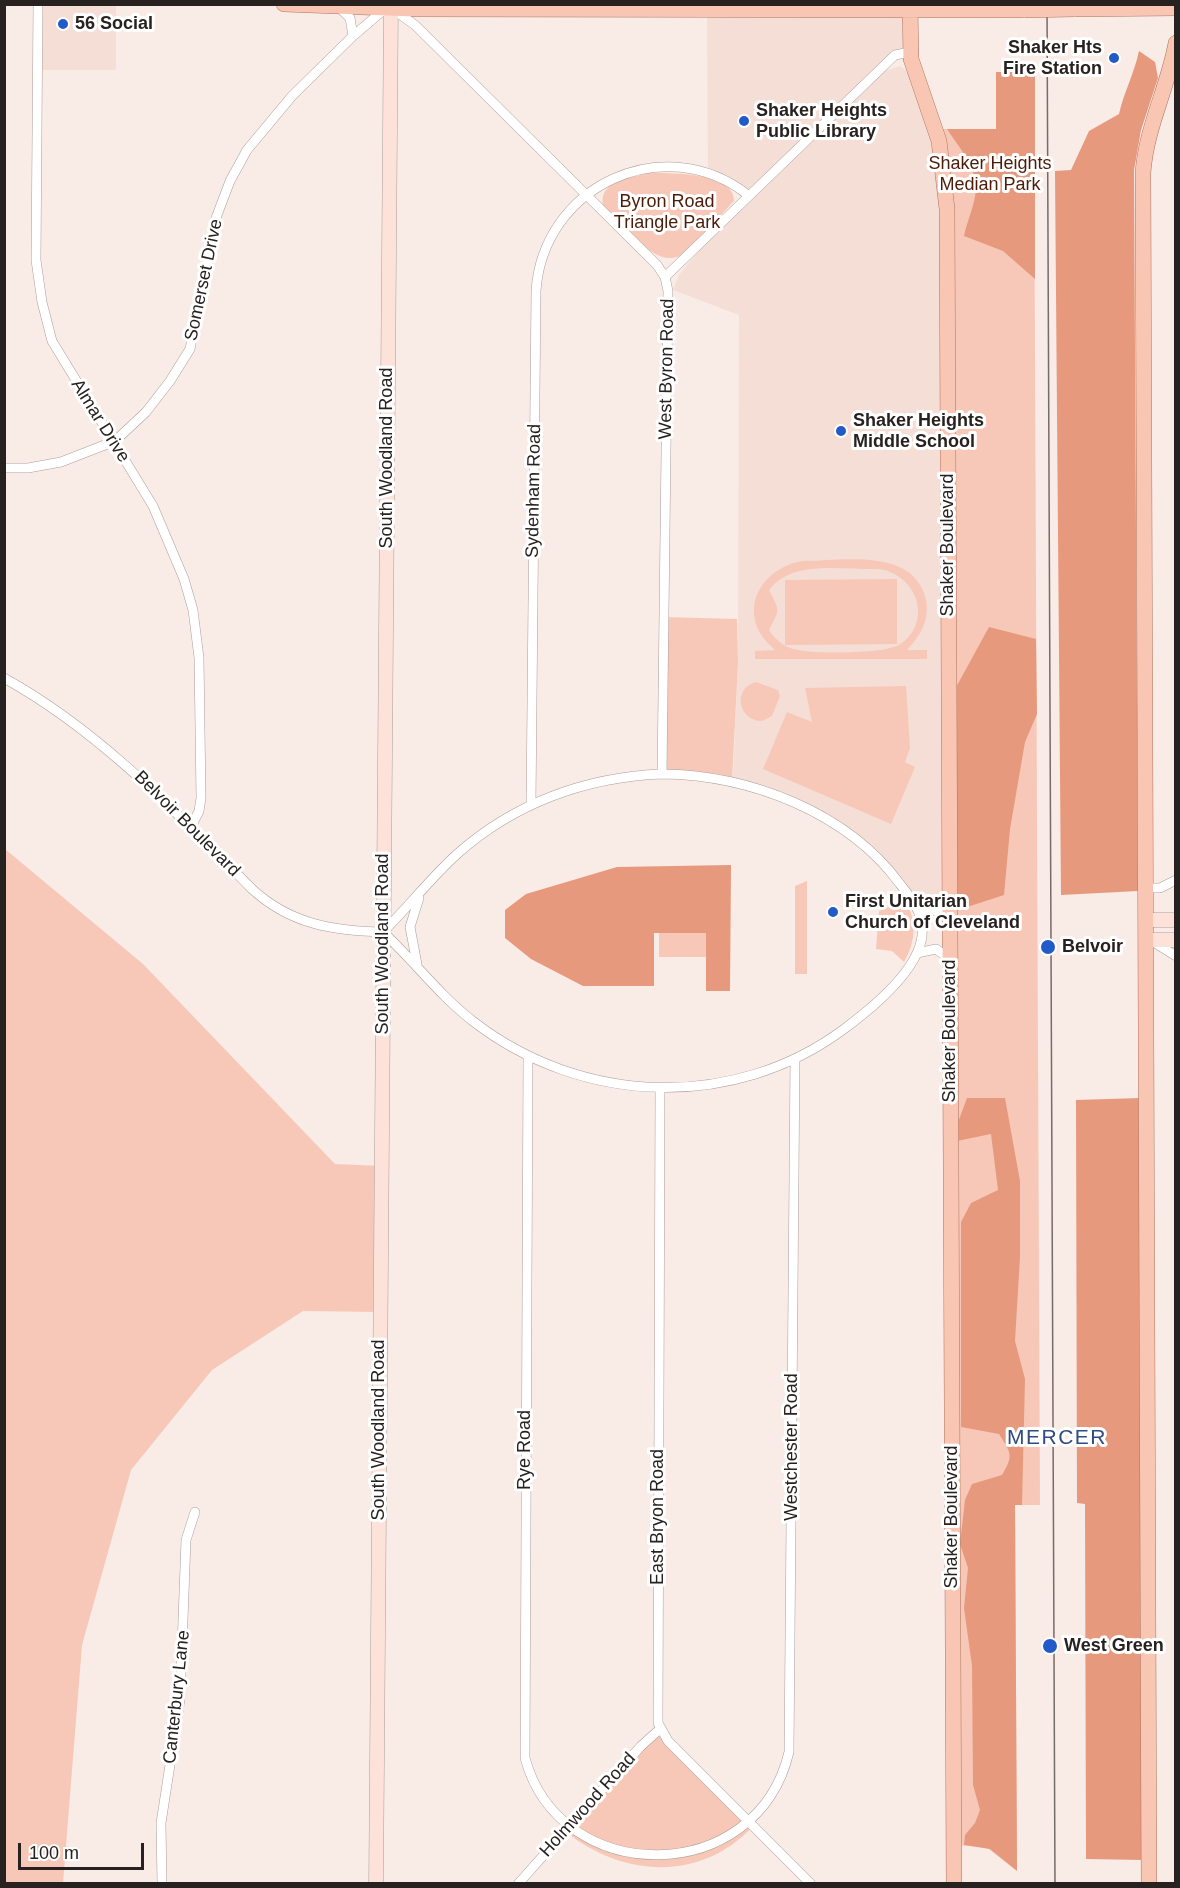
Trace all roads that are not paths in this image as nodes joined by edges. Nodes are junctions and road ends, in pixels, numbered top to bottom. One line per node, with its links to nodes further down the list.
1 (38, 4): 14 (street, Almar Drive)
2 (284, 4): 3 (main road)
3 (338, 6): 4 (main road); 7 (street)
4 (391, 6): 5 (main road); 7 (street, Somerset Drive); 11 (street, West Byron Road); 27 (street, South Woodland Road)
5 (910, 7): 6 (main road, bridge); 9 (main road, Shaker Boulevard)
6 (1176, 8)
7 (353, 36): 14 (street, Somerset Drive)
8 (1176, 43): 10 (main road)
9 (910, 52): 12 (street); 23 (main road, Shaker Boulevard)
10 (1172, 77): 21 (main road)
11 (586, 194): 12 (street, Sydenham Road); 13 (street, West Byron Road); 18 (street, Sydenham Road)
12 (748, 195): 13 (street)
13 (665, 277): 17 (street, West Byron Road)
14 (115, 441): 15 (street, Somerset Drive); 19 (street, Almar Drive)
15 (4, 468)
16 (4, 678): 19 (street, Belvoir Boulevard)
17 (663, 774): 18 (street); 24 (street)
18 (531, 804): 22 (street)
19 (191, 827): 27 (street, Belvoir Boulevard)
20 (1176, 880): 21 (street)
21 (1146, 888): 25 (main road)
22 (419, 896): 27 (street); 33 (street)
23 (950, 903): 24 (street); 32 (main road, Shaker Boulevard)
24 (918, 909): 30 (street)
25 (1146, 920): 26 (street); 28 (main road)
26 (1176, 921)
27 (383, 932): 33 (street); 44 (street, South Woodland Road)
28 (1146, 940): 29 (street); 31 (street); 48 (main road)
29 (1176, 940)
30 (917, 953): 32 (street); 35 (street)
31 (1176, 956)
32 (950, 959): 47 (main road, Shaker Boulevard)
33 (418, 964): 34 (street)
34 (528, 1056): 36 (street); 40 (street, Rye Road)
35 (795, 1060): 36 (street); 39 (street, Westchester Road)
36 (660, 1089): 38 (street, East Bryon Road)
37 (195, 1512): 43 (street, Canterbury Lane)
38 (660, 1729): 39 (street); 40 (street, Holmwood Road)
39 (753, 1826): 41 (street, Westchester Road); 46 (street)
40 (565, 1831): 42 (street, Rye Road); 45 (street, Holmwood Road)
41 (736, 1842)
42 (586, 1848)
43 (162, 1884)
44 (376, 1884)
45 (518, 1884)
46 (811, 1884)
47 (954, 1884)
48 (1149, 1884)

